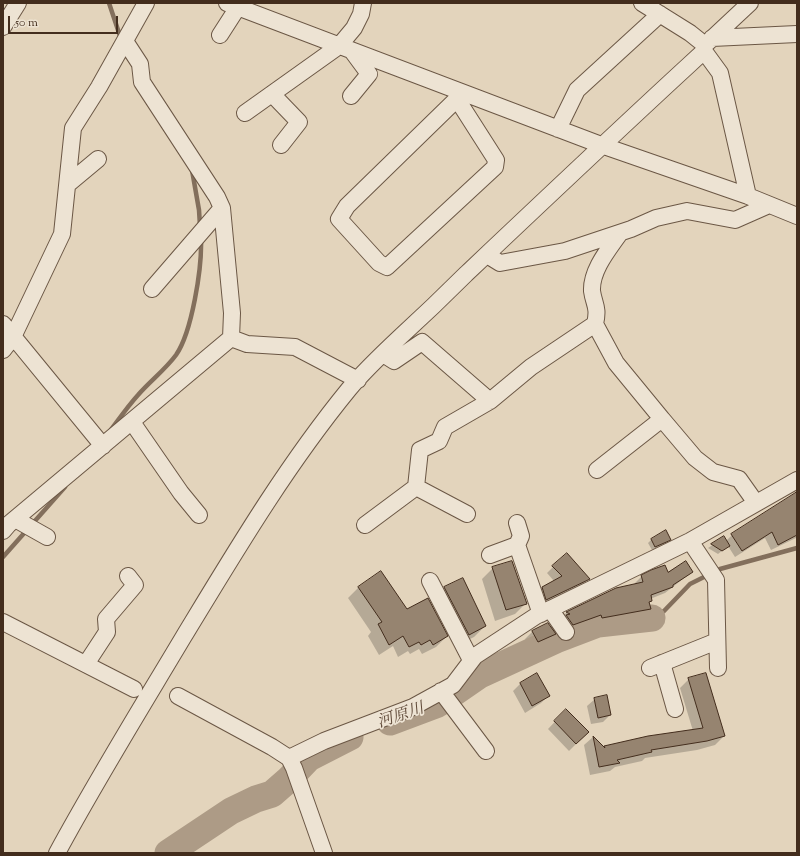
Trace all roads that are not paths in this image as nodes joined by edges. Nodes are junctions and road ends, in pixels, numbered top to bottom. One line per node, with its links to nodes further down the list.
1 (18, 3): 8 (street)
2 (146, 3): 11 (street)
3 (363, 3): 13 (street)
4 (642, 3): 7 (street)
5 (750, 3): 12 (street)
6 (232, 5): 10 (street); 13 (street)
7 (660, 14): 12 (street); 18 (street)
8 (3, 27)
9 (797, 34): 12 (street)
10 (220, 35)
11 (125, 41): 22 (street); 25 (street)
12 (707, 45): 20 (street); 23 (street)
13 (346, 48): 14 (street); 15 (street); 16 (street)
14 (272, 94): 17 (street); 19 (street)
15 (351, 96)
16 (460, 96): 16 (street); 18 (street)
17 (246, 113)
18 (558, 129): 20 (street)
19 (282, 145)
20 (602, 145): 23 (street); 28 (street)
21 (98, 159): 22 (street)
22 (68, 184): 32 (street)
23 (748, 196): 24 (street)
24 (769, 205): 26 (street); 27 (street)
25 (222, 208): 29 (street); 33 (street)
26 (797, 216)
27 (620, 233): 28 (street); 31 (street)
28 (487, 255): 35 (street)
29 (152, 289)
30 (3, 324): 32 (street)
31 (595, 324): 37 (street); 38 (street)
32 (13, 337): 34 (street); 40 (street)
33 (231, 338): 36 (street); 39 (street)
34 (3, 350)
35 (383, 354): 36 (street); 37 (street)
36 (358, 380): 71 (street)
37 (490, 401): 43 (street)
38 (662, 418): 41 (street); 44 (street)
39 (132, 422): 40 (street); 46 (street)
40 (103, 446): 47 (street)
41 (597, 470)
42 (797, 480): 44 (street)
43 (416, 487): 45 (street); 49 (street)
44 (756, 503): 52 (street)
45 (467, 514)
46 (199, 515)
47 (16, 519): 50 (street); 51 (street)
48 (517, 523): 53 (street)
49 (365, 525)
50 (3, 531)
51 (47, 537)
52 (690, 541): 57 (street); 61 (street)
53 (517, 545): 54 (street); 57 (street)
54 (490, 555)
55 (128, 576): 63 (street)
56 (430, 581): 62 (street)
57 (545, 612): 60 (street); 62 (street)
58 (3, 614): 59 (street)
59 (3, 622): 63 (street)
60 (566, 632)
61 (717, 641): 64 (street); 68 (street)
62 (472, 660): 66 (street)
63 (86, 664): 65 (street)
64 (718, 668)
65 (134, 689)
66 (441, 691): 69 (street); 70 (street)
67 (178, 696): 70 (street)
68 (674, 709)
69 (486, 751)
70 (289, 758): 72 (street)
71 (57, 853)
72 (324, 853)

